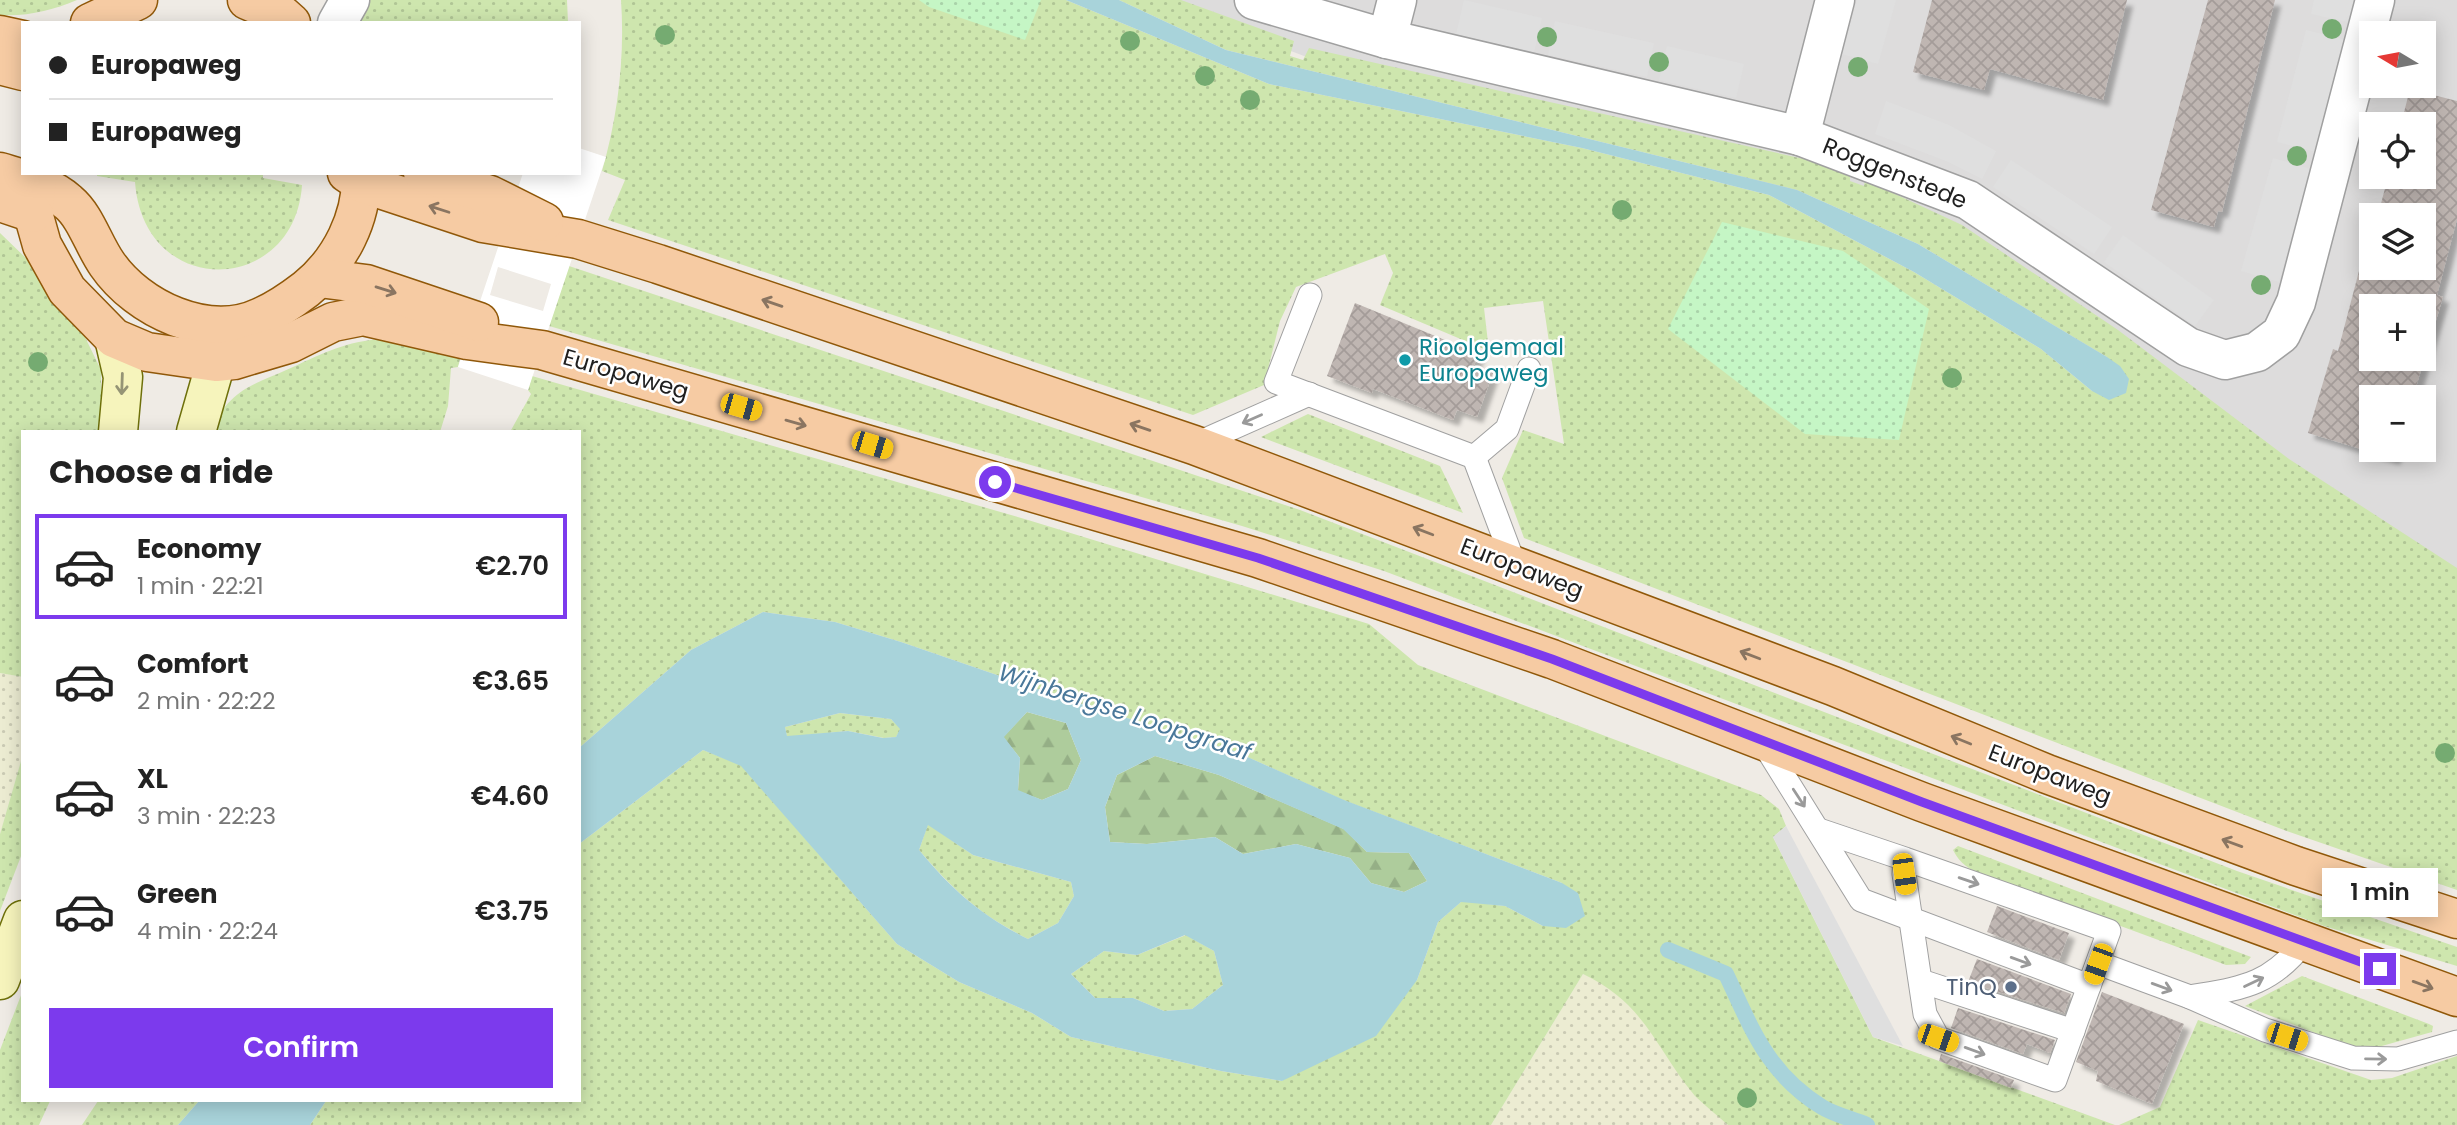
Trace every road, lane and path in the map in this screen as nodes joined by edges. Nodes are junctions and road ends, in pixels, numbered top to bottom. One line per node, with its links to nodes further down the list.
1 (138, 0): 8 (main road)
2 (350, 0): 10 (street)
3 (1254, 0): 12 (street, Roggenstede)
4 (1397, 0): 12 (street)
5 (1835, 0): 16 (street)
6 (2375, 0): 16 (street, Roggenstede)
7 (247, 6): 9 (main road)
8 (94, 21)
9 (289, 21)
10 (338, 21)
11 (0, 35): 13 (main road)
12 (1387, 39): 16 (street, Roggenstede)
13 (21, 40)
14 (0, 65): 15 (main road)
15 (21, 70)
16 (1800, 136)
17 (0, 172): 20 (main road)
18 (429, 175): 21 (main road, Europaweg)
19 (357, 177): 21 (main road, Europaweg, one-way to 19); 22 (main road)
20 (27, 193): 24 (main road); 26 (main road)
21 (508, 216): 32 (main road, Europaweg, one-way to 21)
22 (319, 278): 24 (main road); 25 (main road, Europaweg, one-way to 25)
23 (1310, 295): 29 (lane)
24 (225, 324): 27 (main road)
25 (470, 329): 27 (main road, Europaweg); 35 (main road, Europaweg, one-way to 35)
26 (114, 338): 27 (main road); 30 (street, one-way to 30)
27 (216, 362): 31 (street)
28 (1529, 369): 33 (lane)
29 (1309, 394): 32 (lane, one-way to 32); 33 (lane)
30 (118, 430)
31 (197, 430)
32 (1194, 445): 34 (main road, Europaweg, one-way to 32)
33 (1474, 457): 34 (lane)
34 (1515, 566): 38 (main road, Europaweg, one-way to 34)
35 (1762, 741): 36 (lane, one-way to 36); 41 (main road, Europaweg)
36 (1819, 830): 37 (lane); 39 (lane)
37 (1905, 859): 39 (lane); 42 (lane, one-way to 42)
38 (2457, 919)
39 (1911, 921): 44 (lane); 45 (lane, one-way to 45)
40 (21, 925): 43 (street)
41 (2304, 942): 46 (lane, one-way to 41); 47 (main road, Europaweg, one-way to 47)
42 (2098, 964): 45 (lane); 46 (lane, one-way to 46)
43 (0, 980)
44 (1921, 981): 48 (lane); 48 (lane, one-way to 48)
45 (2089, 986): 48 (lane)
46 (2190, 997): 49 (lane, one-way to 49)
47 (2457, 997)
48 (2073, 1031)
49 (2457, 1042)

